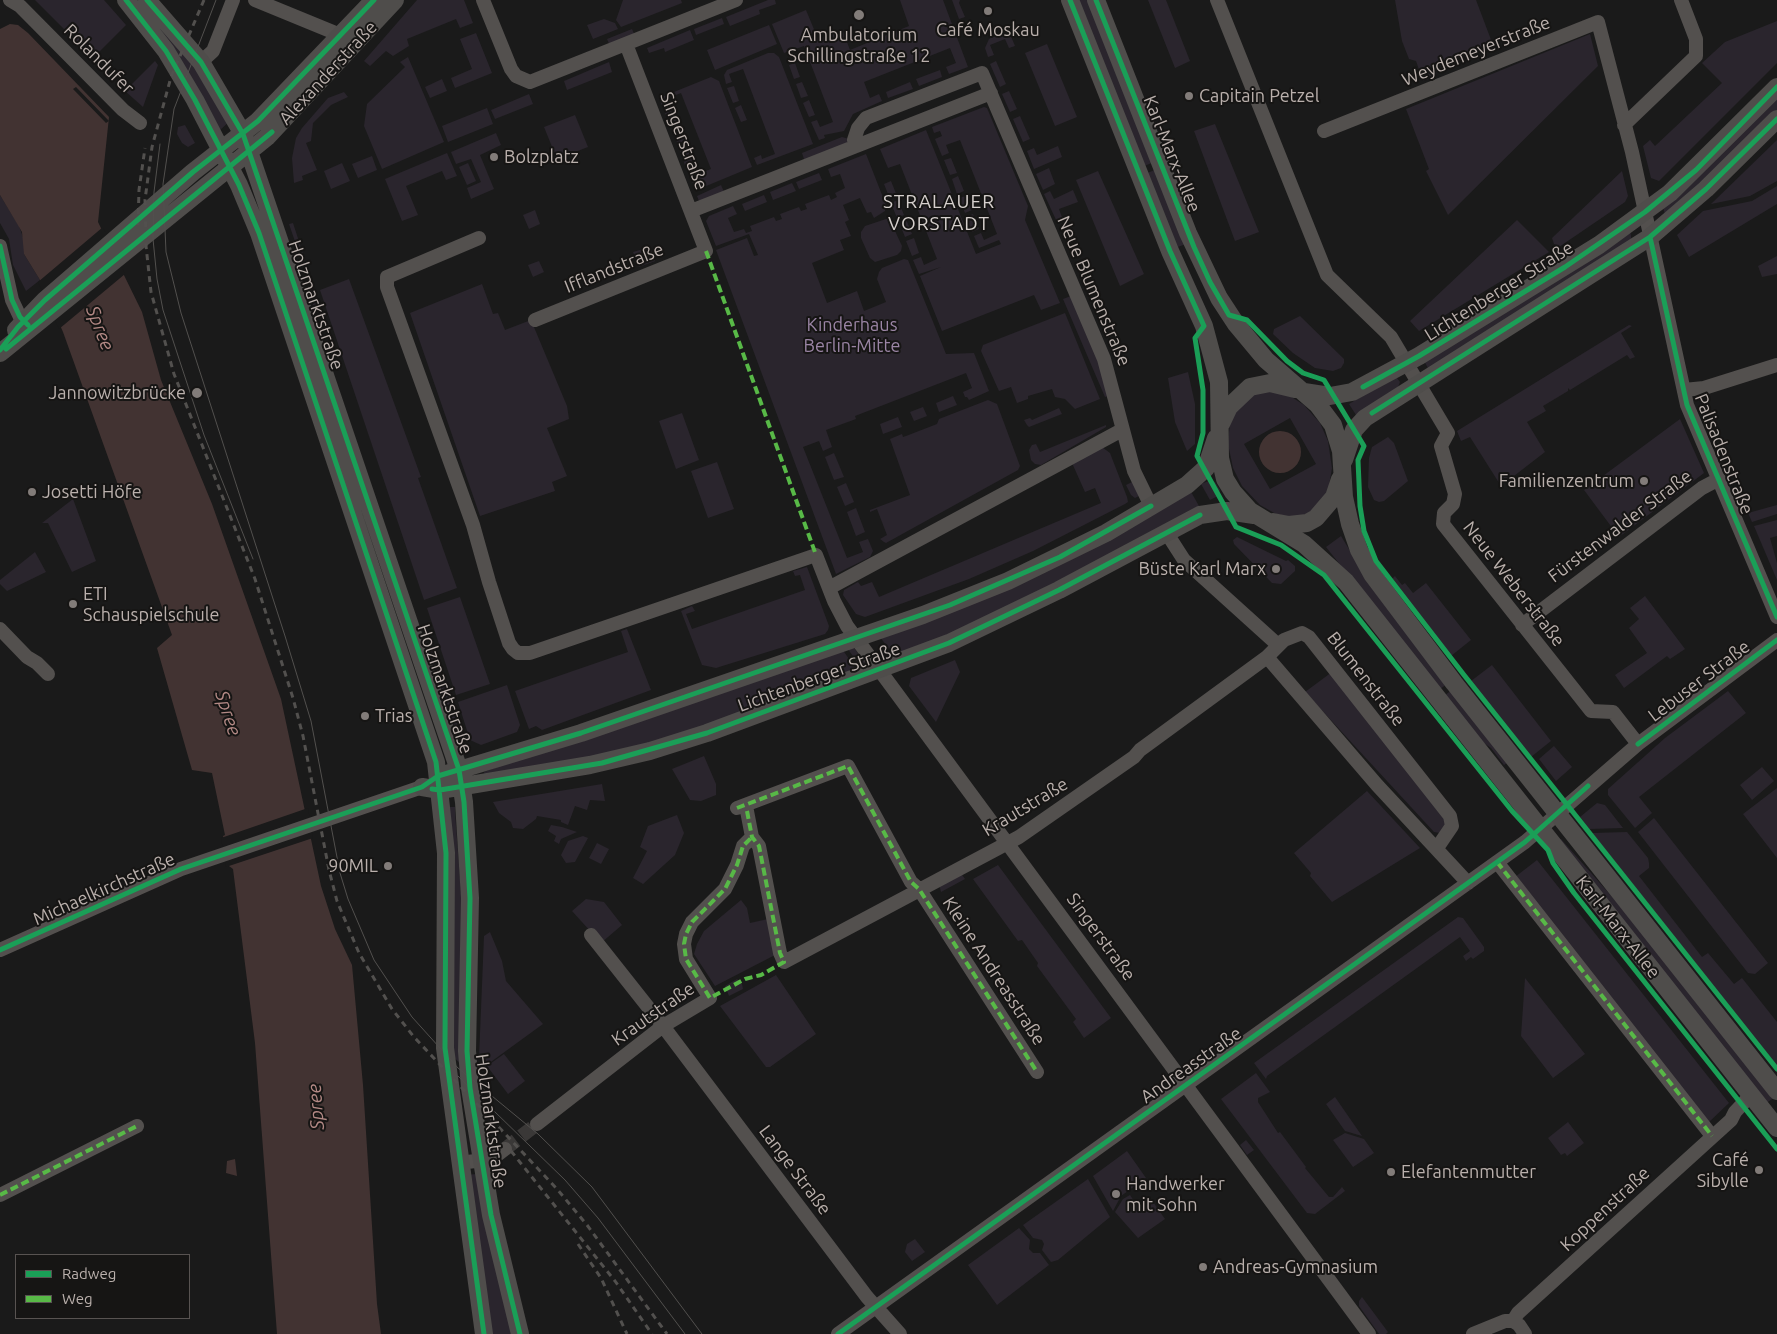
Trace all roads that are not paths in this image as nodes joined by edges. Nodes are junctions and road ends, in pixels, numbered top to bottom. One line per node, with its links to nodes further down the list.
1 (10, 0): 20 (street, Rolandufer)
2 (126, 0): 25 (main road, Holzmarktstraße)
3 (147, 0): 16 (main road, Holzmarktstraße)
4 (233, 0): 16 (street)
5 (255, 0): 14 (street)
6 (374, 0): 14 (main road, Alexanderstraße)
7 (396, 0): 14 (main road, Alexanderstraße)
8 (483, 0): 15 (street)
9 (736, 0): 15 (street)
10 (1070, 0): 43 (main road)
11 (1096, 0): 42 (main road, Karl-Marx-Allee)
12 (1217, 0): 38 (street)
13 (1681, 0): 21 (street)
14 (345, 43): 23 (main road, Alexanderstraße); 26 (main road, Alexanderstraße)
15 (626, 44): 28 (street, Singerstraße)
16 (201, 62): 23 (main road, Holzmarktstraße)
17 (1777, 87): 29 (main road, Lichtenberger Straße)
18 (991, 93): 24 (street); 24 (street, Neue Blumenstraße); 44 (street, Neue Blumenstraße)
19 (1777, 120): 30 (main road, Lichtenberger Straße)
20 (140, 123)
21 (1624, 125): 22 (street, Weydemeyerstraße); 29 (street, Weydemeyerstraße)
22 (1324, 131)
23 (243, 134): 25 (main road, Alexanderstraße); 26 (main road, Holzmarktstraße)
24 (856, 146): 28 (street)
25 (222, 150): 27 (main road, Holzmarktstraße); 33 (main road, Alexanderstraße)
26 (250, 152): 27 (main road, Alexanderstraße); 61 (main road, Holzmarktstraße)
27 (230, 166): 33 (main road, Alexanderstraße); 62 (main road, Holzmarktstraße)
28 (691, 211): 34 (street, Singerstraße)
29 (1645, 212): 30 (street); 38 (main road, Lichtenberger Straße)
30 (1650, 236): 40 (main road, Lichtenberger Straße); 41 (street, Palisadenstraße)
31 (479, 238): 50 (street, Singerstraße)
32 (0, 246): 36 (street)
33 (117, 248): 36 (main road)
34 (706, 251): 35 (street, Ifflandstraße)
35 (535, 320)
36 (28, 325): 37 (main road)
37 (0, 352)
38 (1407, 363): 40 (street, Neue Weberstraße); 42 (main road, Lichtenberger Straße)
39 (1775, 366): 41 (street)
40 (1418, 382): 45 (main road, Lichtenberger Straße); 52 (street, Neue Weberstraße)
41 (1684, 390): 46 (street, Palisadenstraße)
42 (1301, 391): 43 (main road); 45 (main road)
43 (1220, 429): 47 (main road, Lichtenberger Straße); 48 (main road)
44 (1122, 430): 47 (street, Neue Blumenstraße); 50 (street)
45 (1342, 468): 48 (main road); 64 (main road, Karl-Marx-Allee)
46 (1719, 479): 51 (street, Palisadenstraße); 52 (street, Fürstenwalder Straße)
47 (1151, 506): 54 (main road, Lichtenberger Straße)
48 (1260, 518): 49 (main road, Lichtenberger Straße); 65 (main road, Karl-Marx-Allee)
49 (1166, 532): 56 (street); 58 (main road, Lichtenberger Straße)
50 (829, 588): 54 (street, Singerstraße)
51 (1777, 617)
52 (1522, 625): 60 (street, Neue Weberstraße)
53 (0, 629): 59 (street)
54 (857, 638): 58 (street, Singerstraße); 61 (main road, Lichtenberger Straße)
55 (1777, 640): 60 (street, Lebuser Straße)
56 (1278, 645): 57 (street, Blumenstraße); 68 (street, Blumenstraße)
57 (1267, 657): 67 (street, Krautstraße); 68 (street)
58 (881, 670): 61 (main road, Lichtenberger Straße); 67 (street, Singerstraße)
59 (48, 674)
60 (1638, 744): 64 (street, Lebuser Straße)
61 (461, 778): 62 (main road, Lichtenberger Straße); 84 (main road, Holzmarktstraße)
62 (439, 783): 63 (main road, Lichtenberger Straße); 85 (main road, Holzmarktstraße)
63 (422, 787): 73 (street, Michaelkirchstraße)
64 (1557, 813): 65 (street, Andreasstraße); 77 (main road, Karl-Marx-Allee)
65 (1541, 829): 69 (street, Andreasstraße); 78 (main road, Karl-Marx-Allee)
66 (752, 837): 71 (street, Krautstraße); 71 (street, Kleine Andreasstraße); 74 (street, Krautstraße)
67 (1008, 842): 71 (street, Krautstraße); 76 (street, Singerstraße)
68 (1437, 848): 70 (street)
69 (1497, 862): 70 (street, Andreasstraße); 82 (street)
70 (1468, 884): 76 (street, Andreasstraße)
71 (919, 889): 75 (street, Kleine Andreasstraße)
72 (591, 935): 74 (street, Lange Straße)
73 (0, 950)
74 (663, 1026): 79 (street, Krautstraße); 87 (street, Lange Straße)
75 (1037, 1072)
76 (1186, 1086): 87 (street, Andreasstraße); 94 (street, Singerstraße)
77 (1776, 1086)
78 (1751, 1095): 81 (main road, Karl-Marx-Allee); 82 (street, Koppenstraße)
79 (537, 1124)
80 (137, 1126): 86 (street)
81 (1777, 1128)
82 (1712, 1136): 88 (street, Koppenstraße)
83 (505, 1149): 84 (street)
84 (481, 1161): 85 (street); 91 (main road, Holzmarktstraße)
85 (459, 1163): 90 (main road, Holzmarktstraße)
86 (0, 1195)
87 (876, 1306): 92 (street, Andreasstraße); 93 (street, Lange Straße)
88 (1513, 1321): 89 (street); 95 (street)
89 (1481, 1333)
90 (484, 1334)
91 (520, 1334)
92 (838, 1334)
93 (900, 1334)
94 (1369, 1334)
95 (1525, 1334)

